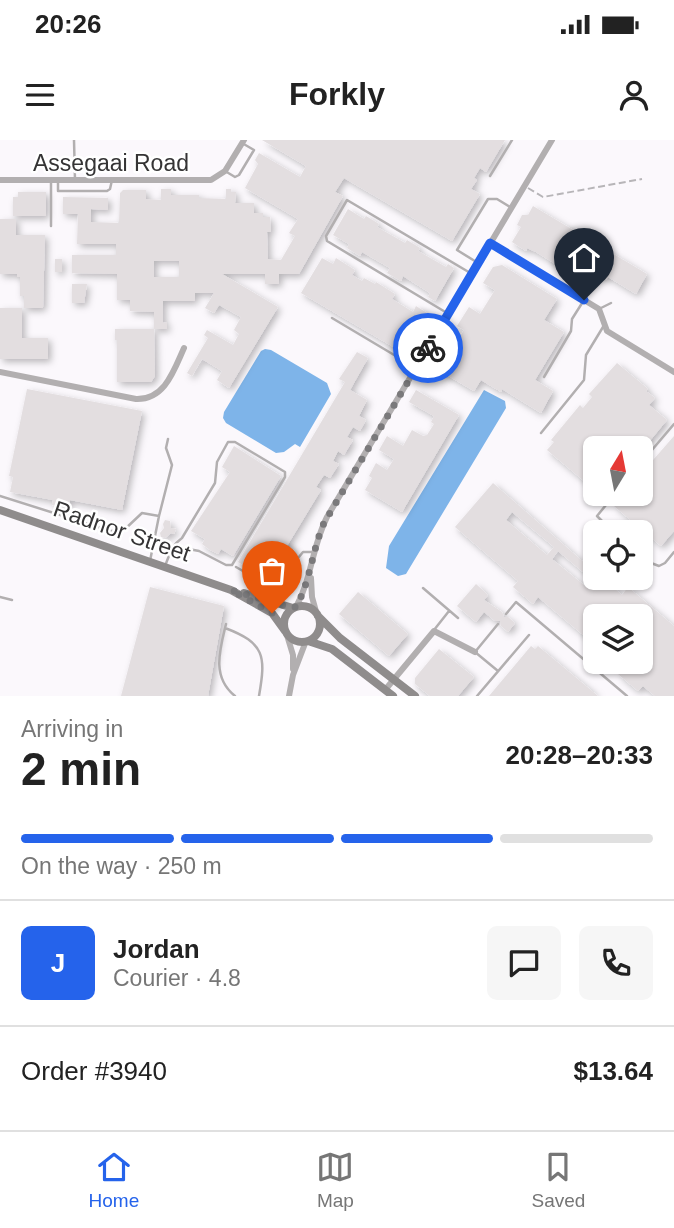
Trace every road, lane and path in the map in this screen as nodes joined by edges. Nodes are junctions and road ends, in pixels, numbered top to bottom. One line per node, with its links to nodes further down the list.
1 (512, 140): 6 (lane)
2 (552, 140): 12 (street)
3 (74, 141): 10 (lane)
4 (243, 142): 5 (street); 5 (lane)
5 (225, 171): 11 (street, Assegaai Road)
6 (490, 176)
7 (642, 179): 12 (path)
8 (0, 180): 9 (street, Assegaai Road)
9 (55, 180): 10 (street, Assegaai Road); 11 (lane); 14 (lane)
10 (75, 180): 11 (street, Assegaai Road)
11 (111, 180)
12 (524, 186): 13 (street)
13 (511, 208): 15 (street); 16 (lane)
14 (51, 226)
15 (490, 243): 16 (street); 18 (street)
16 (478, 263): 17 (street)
17 (472, 274): 21 (street); 21 (lane)
18 (584, 300): 20 (street); 28 (lane)
19 (611, 303): 20 (lane)
20 (599, 309): 23 (street)
21 (448, 313): 25 (street)
22 (332, 318): 25 (lane)
23 (604, 324): 27 (street); 30 (lane)
24 (184, 348): 26 (street)
25 (416, 368): 39 (street)
26 (0, 372)
27 (674, 372)
28 (544, 377)
29 (674, 424): 32 (lane)
30 (541, 433)
31 (168, 439): 36 (lane)
32 (653, 449)
33 (0, 496): 36 (lane)
34 (605, 506): 37 (lane)
35 (0, 510): 41 (street, Radnor Street)
36 (159, 516): 41 (lane)
37 (601, 520)
38 (173, 546): 38 (lane); 43 (lane)
39 (315, 552): 44 (lane); 45 (street)
40 (674, 552): 42 (lane)
41 (150, 561): 43 (street, Radnor Street)
42 (653, 564)
43 (165, 566): 47 (street, Radnor Street)
44 (236, 568)
45 (311, 572): 50 (street); 53 (street)
46 (423, 588): 51 (lane)
47 (231, 590): 50 (street, Radnor Street); 56 (street, Radnor Street)
48 (0, 597): 49 (lane)
49 (12, 600)
50 (295, 607): 53 (street); 56 (street)
51 (449, 611): 54 (lane); 57 (lane)
52 (506, 614): 71 (lane)
53 (318, 616): 59 (street); 63 (street)
54 (458, 618)
55 (498, 624): 60 (lane)
56 (285, 632): 59 (street); 62 (street)
57 (432, 633): 60 (street); 63 (street)
58 (529, 635): 61 (lane)
59 (307, 641): 62 (street); 64 (street)
60 (475, 652): 61 (lane)
61 (498, 671): 70 (lane)
62 (293, 675): 67 (street)
63 (394, 678): 64 (street); 69 (street)
64 (385, 690): 68 (street)
65 (235, 696): 66 (lane)
66 (259, 696)
67 (289, 696)
68 (393, 696)
69 (415, 696)
70 (477, 696)
71 (627, 696)

